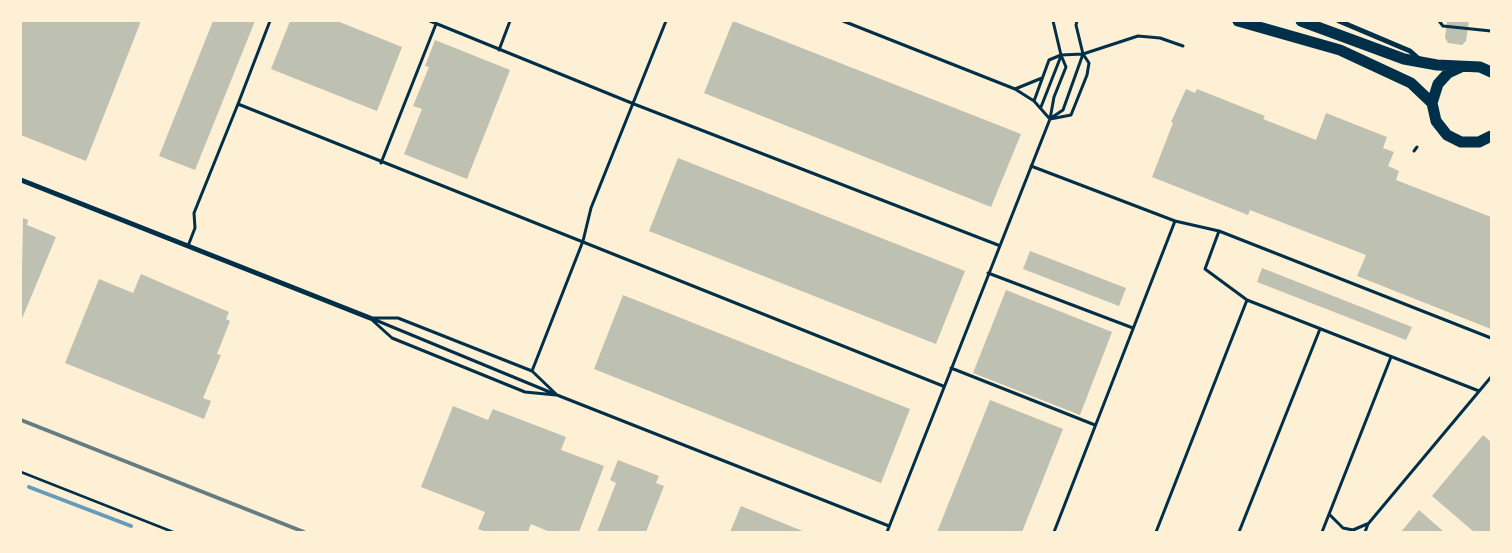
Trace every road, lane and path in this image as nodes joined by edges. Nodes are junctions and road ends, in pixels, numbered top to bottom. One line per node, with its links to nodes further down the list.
1 (270, 21): 24 (lane)
2 (430, 21): 12 (lane)
3 (510, 21): 15 (lane)
4 (666, 21): 25 (lane)
5 (843, 21): 22 (lane)
6 (1053, 21): 17 (lane)
7 (1077, 21): 16 (lane)
8 (1238, 21): 26 (highway)
9 (1301, 21): 18 (highway)
10 (1339, 21): 18 (street)
11 (1439, 21): 13 (lane)
12 (436, 24): 15 (lane); 34 (lane)
13 (1491, 31)
14 (1183, 46): 16 (lane)
15 (499, 50): 25 (lane)
16 (1084, 54): 17 (lane); 28 (lane); 28 (lane)
17 (1061, 55): 21 (lane); 27 (lane); 28 (lane)
18 (1421, 61): 19 (highway)
19 (1463, 66): 20 (highway); 26 (highway)
20 (1488, 68)
21 (1042, 78): 22 (lane); 23 (lane)
22 (1015, 89): 23 (lane)
23 (1034, 101): 27 (lane)
24 (238, 104): 34 (lane); 41 (lane)
25 (634, 104): 39 (lane); 40 (lane)
26 (1432, 104): 30 (highway)
27 (1041, 107): 28 (lane)
28 (1050, 118): 35 (lane)
29 (1491, 136): 30 (highway)
30 (1479, 142): 31 (highway)
31 (1491, 145)
32 (1417, 147): 33 (lane)
33 (1414, 152)
34 (382, 164): 39 (lane)
35 (1031, 166): 37 (lane); 40 (lane)
36 (21, 180): 41 (street)
37 (1175, 221): 38 (lane); 45 (lane)
38 (1219, 231): 43 (lane); 47 (lane)
39 (583, 241): 50 (lane); 52 (lane)
40 (998, 245): 42 (lane)
41 (188, 246): 44 (street)
42 (988, 272): 45 (lane); 49 (lane)
43 (1247, 300): 46 (lane); 63 (lane)
44 (370, 318): 50 (lane); 54 (lane); 54 (lane)
45 (1133, 328): 55 (lane)
46 (1320, 329): 48 (lane); 64 (lane)
47 (1491, 338)
48 (1391, 357): 53 (lane); 57 (lane)
49 (950, 368): 52 (lane); 55 (lane)
50 (532, 371): 54 (lane)
51 (1491, 377): 53 (lane)
52 (944, 386): 59 (lane)
53 (1479, 391): 58 (lane)
54 (557, 395): 59 (lane)
55 (1095, 425): 62 (lane)
56 (21, 472): 60 (path)
57 (1329, 514): 58 (lane); 65 (lane)
58 (1368, 524): 66 (lane)
59 (890, 526): 61 (lane)
60 (173, 532)
61 (887, 532)
62 (1054, 532)
63 (1156, 532)
64 (1239, 532)
65 (1322, 532)
66 (1365, 532)

